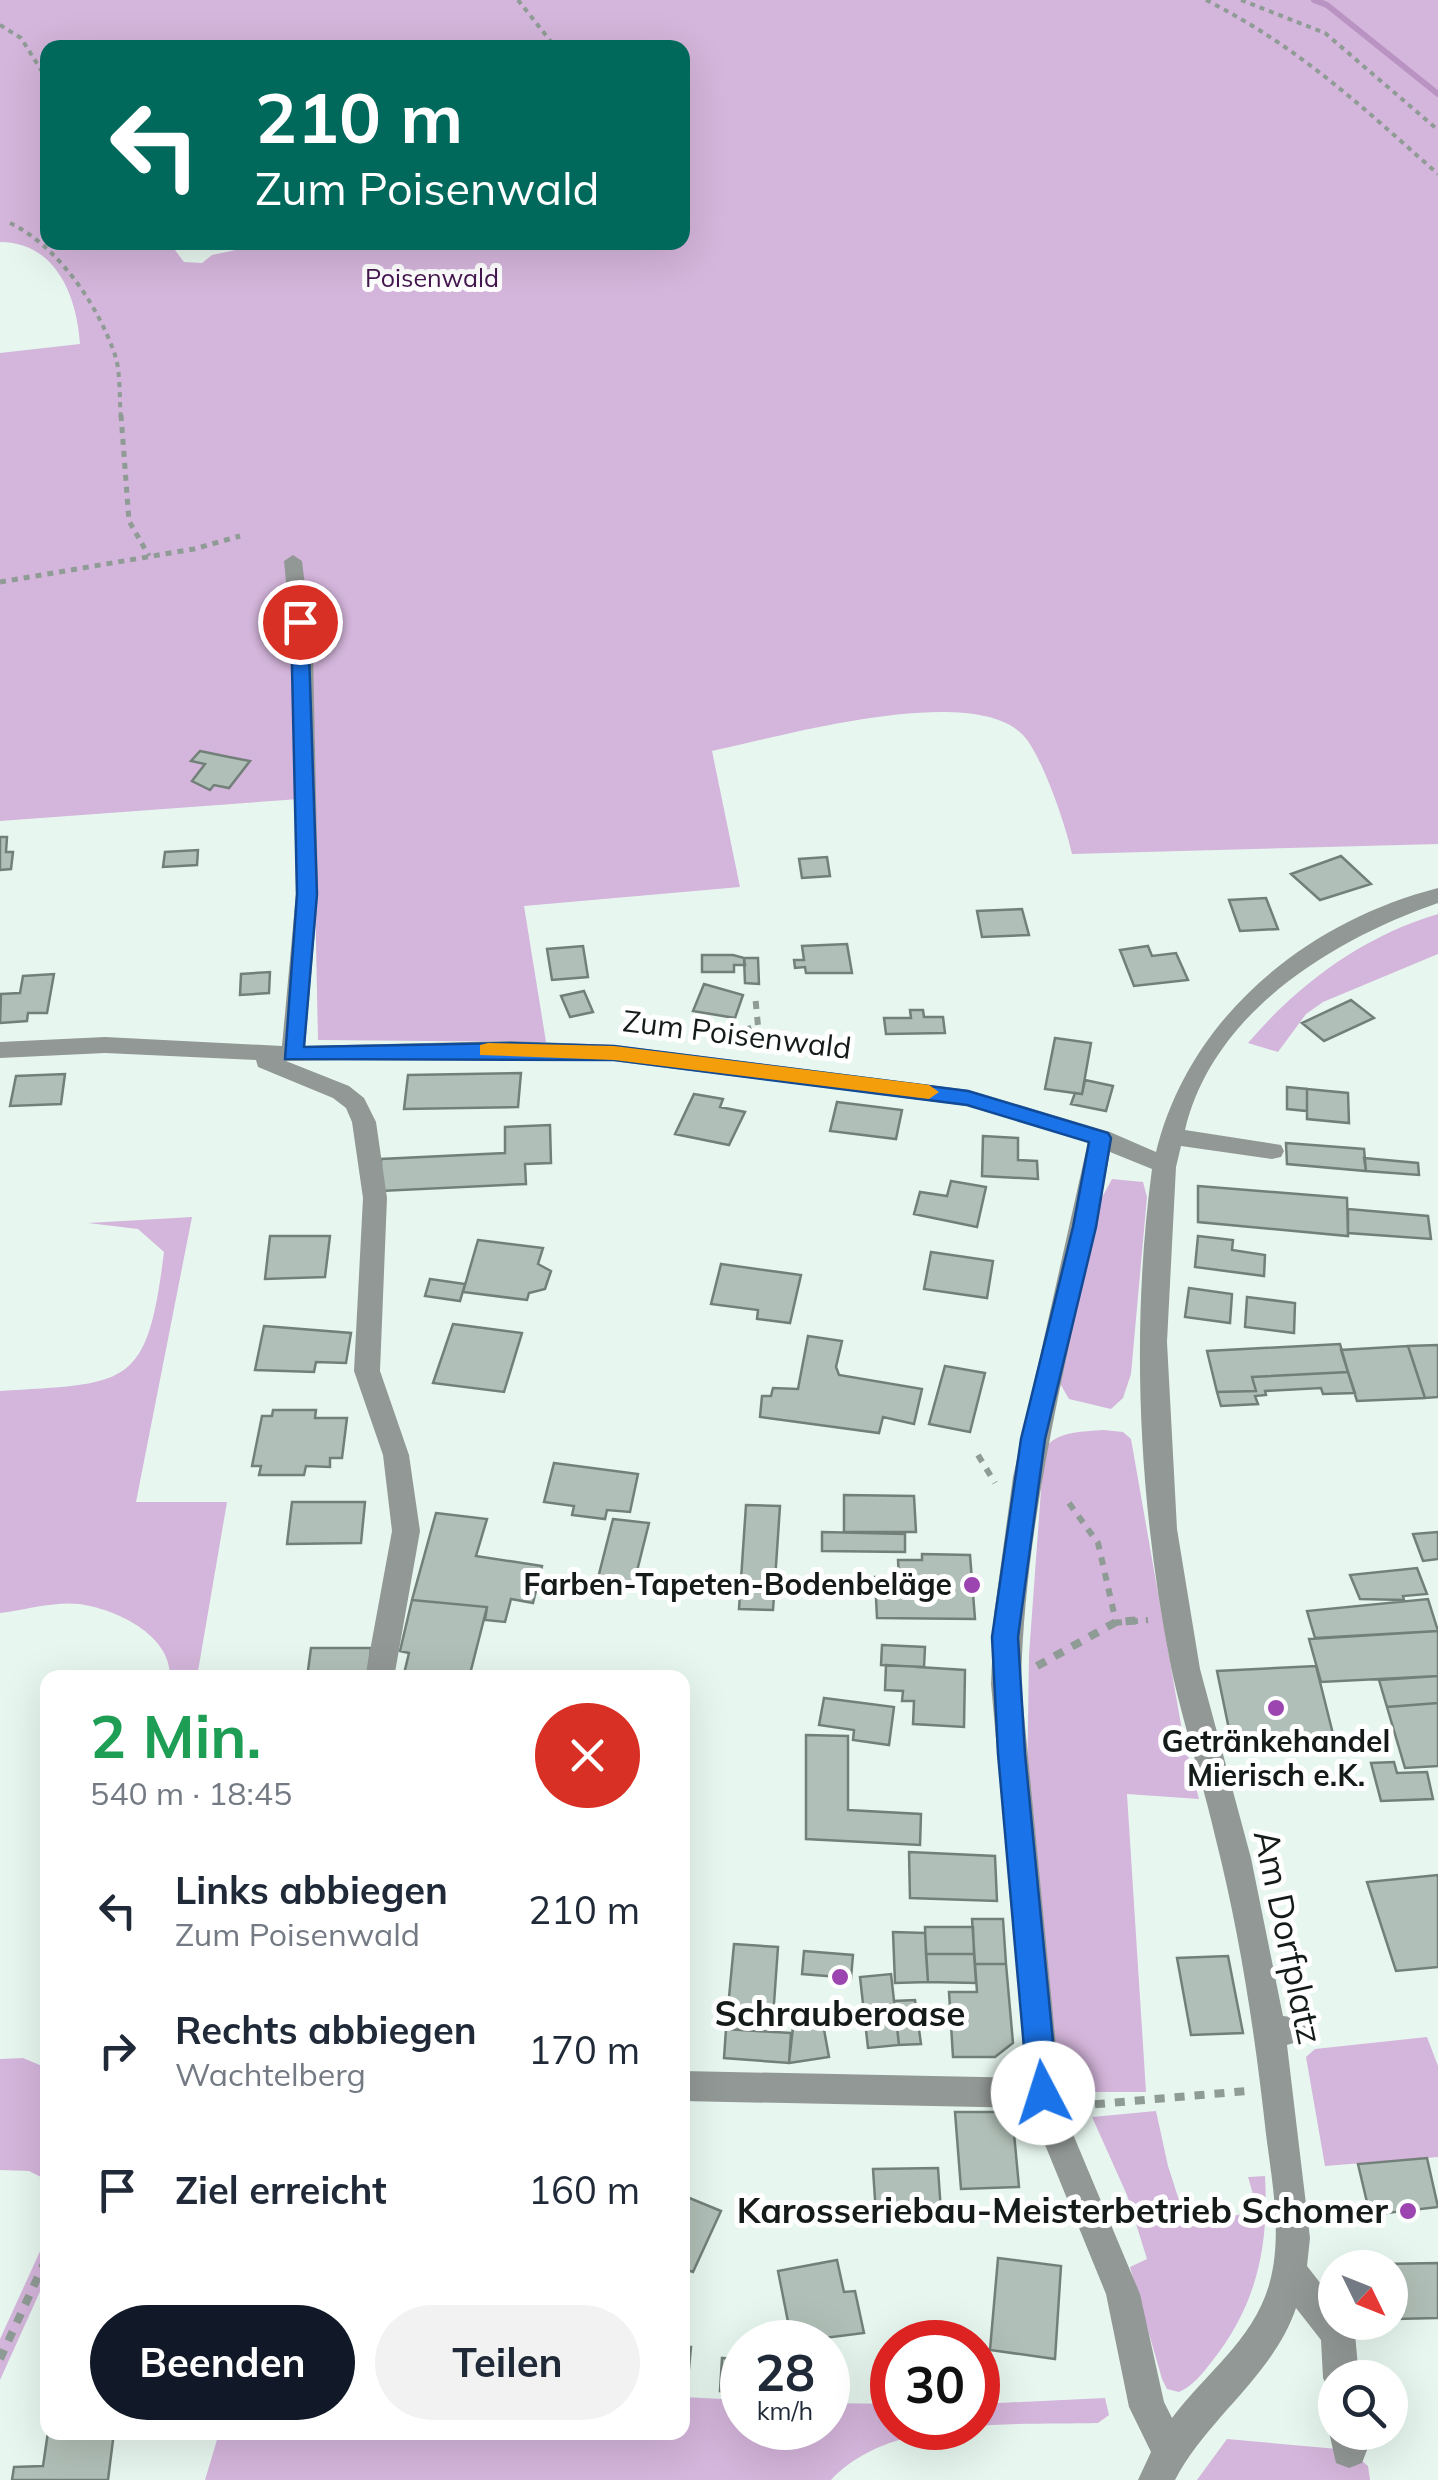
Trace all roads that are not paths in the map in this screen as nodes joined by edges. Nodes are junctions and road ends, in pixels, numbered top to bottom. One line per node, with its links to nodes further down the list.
1 (293, 561): 5 (street)
2 (1438, 895): 7 (street, Am Dorfplatz)
3 (0, 1050): 4 (street, Zum Poisenwald)
4 (217, 1052): 5 (street, Zum Poisenwald); 9 (street)
5 (293, 1054): 6 (street, Zum Poisenwald)
6 (1100, 1138): 7 (street); 11 (street)
7 (1168, 1150): 8 (street); 12 (street, Am Dorfplatz)
8 (1272, 1151)
9 (380, 1670)
10 (690, 2086): 11 (street)
11 (1045, 2100): 14 (street)
12 (1292, 2276): 13 (street); 14 (street, Am Dorfplatz)
13 (1340, 2360)
14 (1169, 2449): 15 (street, Am Dorfplatz)
15 (1156, 2480)

